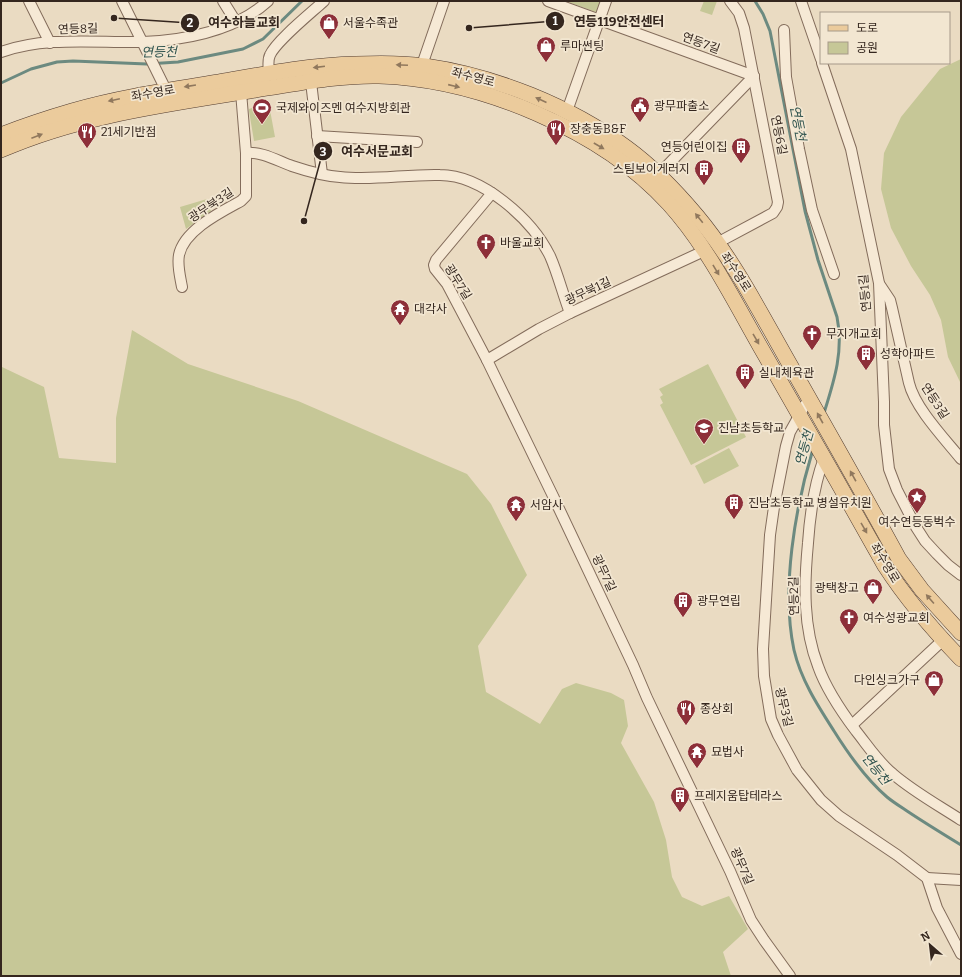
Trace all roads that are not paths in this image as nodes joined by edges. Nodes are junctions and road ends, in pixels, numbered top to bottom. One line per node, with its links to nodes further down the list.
1 (29, 1): 15 (street)
2 (122, 1): 14 (street)
3 (223, 1): 12 (street)
4 (268, 1): 12 (street, 연등8길)
5 (324, 1): 21 (street)
6 (444, 1): 19 (street)
7 (548, 1): 11 (street, 연등7길)
8 (606, 1): 11 (street)
9 (730, 1): 20 (street, 연등6길)
10 (801, 1): 17 (street)
11 (599, 20): 20 (street, 연등7길); 25 (street)
12 (236, 22): 14 (street, 연등8길)
13 (784, 30): 36 (street, 연등6길)
14 (142, 42): 15 (street, 연등8길); 23 (street)
15 (50, 43): 16 (street, 연등8길)
16 (1, 52)
17 (820, 57)
18 (822, 64): 37 (street, 연등1길)
19 (422, 66): 21 (main road, 좌수영로, one-way to 21); 25 (main road, 좌수영로, one-way to 19)
20 (754, 76): 32 (street); 34 (street, 연등6길)
21 (278, 77): 22 (main road, 좌수영로); 23 (main road, 좌수영로, one-way to 23); 24 (main road, 좌수영로)
22 (311, 82): 27 (street); 35 (main road, 좌수영로, one-way to 35)
23 (164, 87): 26 (main road, 좌수영로, one-way to 26)
24 (241, 92): 29 (main road, 좌수영로, one-way to 24); 30 (street, 광무북3길)
25 (566, 111): 32 (main road, 좌수영로)
26 (1, 136)
27 (317, 136): 28 (street); 31 (street)
28 (416, 142)
29 (1, 150)
30 (246, 153): 31 (street); 38 (street, 광무북3길)
31 (322, 174): 33 (street)
32 (658, 175): 34 (main road, 좌수영로, one-way to 32)
33 (492, 193): 39 (street); 40 (street, 광무7길)
34 (717, 243): 41 (main road, 좌수영로)
35 (704, 251): 39 (street, 광무북1길); 42 (main road, 좌수영로, one-way to 42)
36 (834, 274)
37 (879, 283): 44 (street, 연등3길); 45 (street, 연등1길)
38 (182, 286)
39 (570, 313): 40 (street, 광무북1길)
40 (487, 360): 56 (street, 광무7길)
41 (809, 398): 42 (street, 광무3길); 46 (main road, 좌수영로, one-way to 41)
42 (799, 415): 43 (main road, 좌수영로); 53 (street, 광무3길)
43 (824, 458): 47 (main road, 좌수영로, one-way to 47); 51 (street, 연등2길)
44 (961, 459)
45 (961, 575)
46 (912, 578): 47 (main road); 48 (main road, 좌수영로, one-way to 46)
47 (899, 586): 49 (main road, 좌수영로)
48 (961, 633)
49 (943, 640): 50 (main road, 좌수영로); 51 (street)
50 (961, 659)
51 (852, 725): 52 (street, 연등2길)
52 (961, 820)
53 (927, 878): 54 (street); 55 (street)
54 (961, 880)
55 (961, 954)
56 (790, 976)

